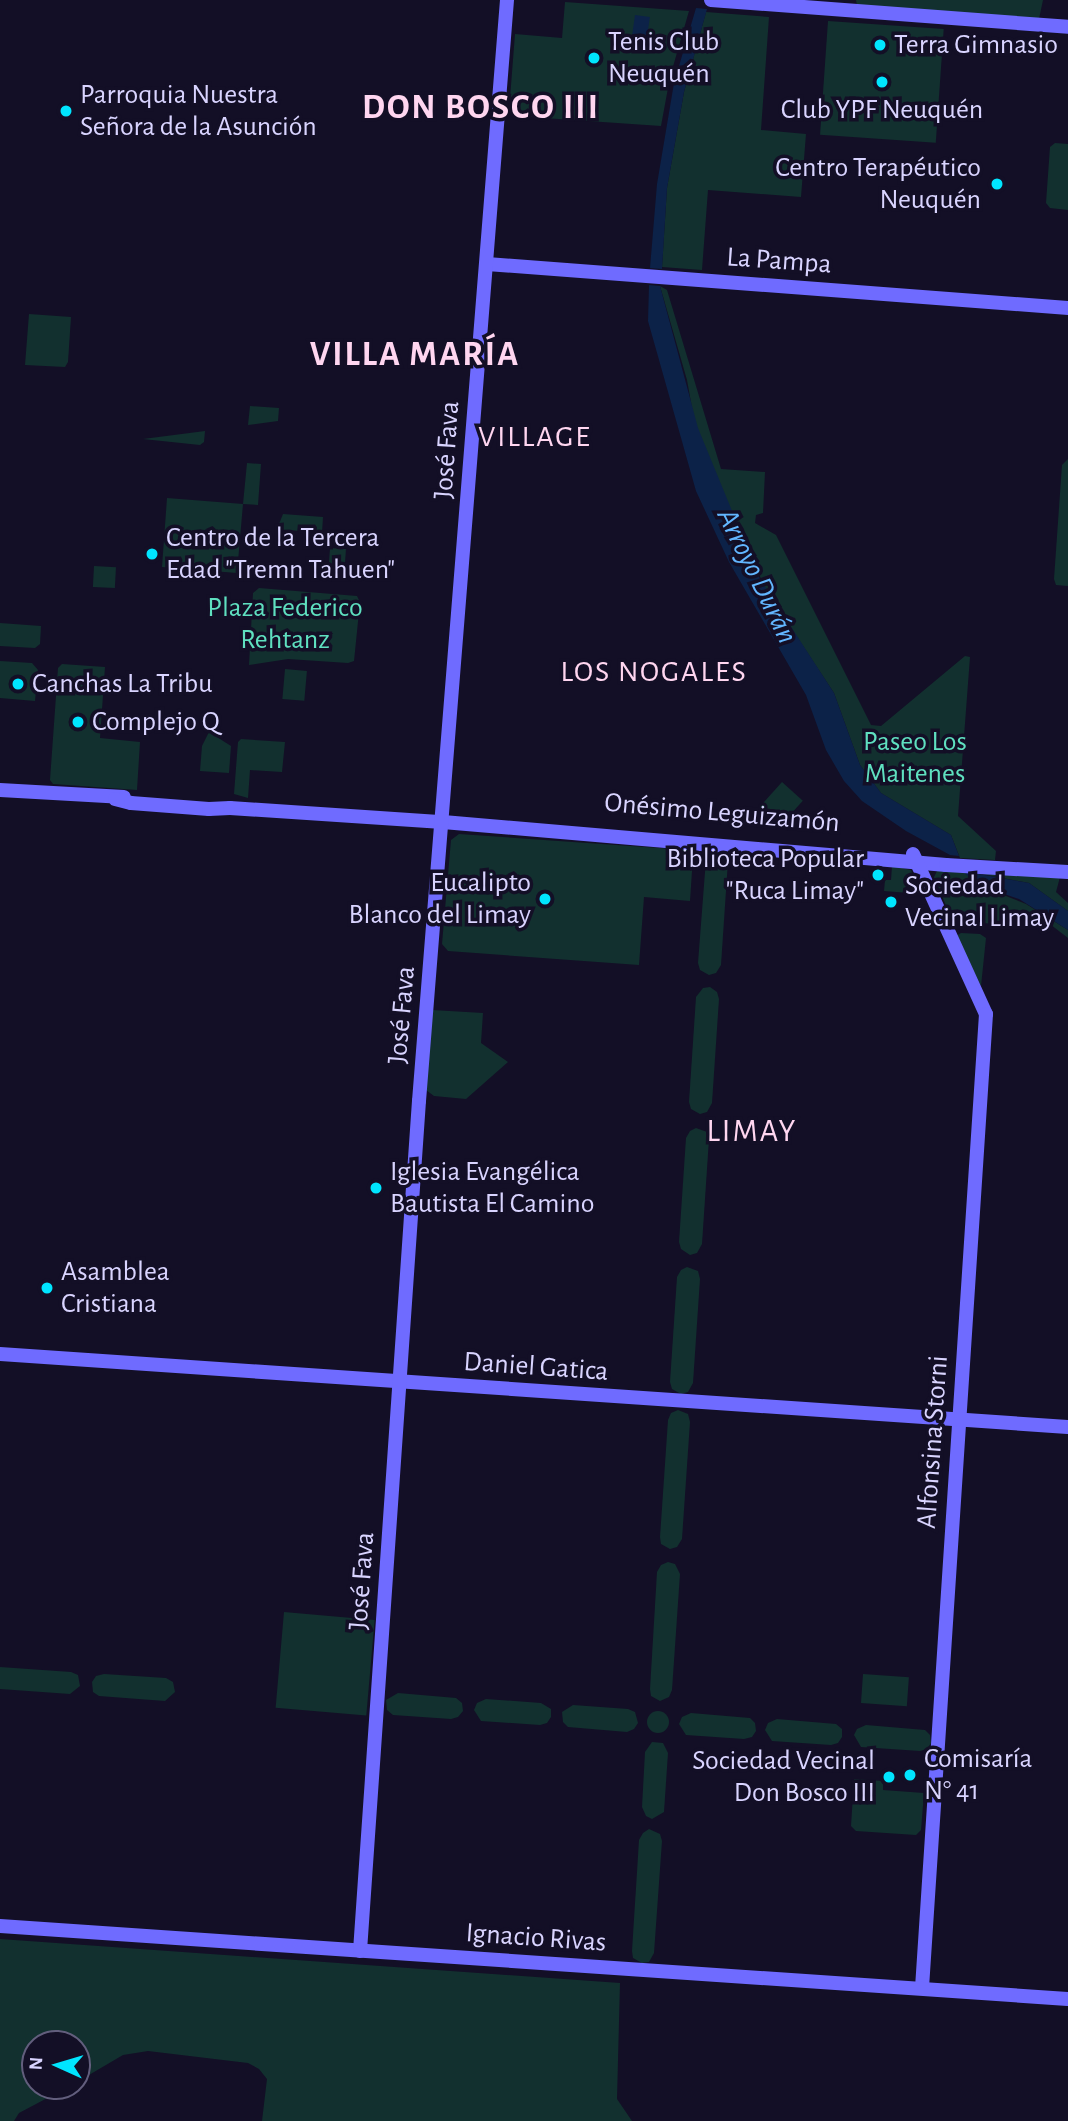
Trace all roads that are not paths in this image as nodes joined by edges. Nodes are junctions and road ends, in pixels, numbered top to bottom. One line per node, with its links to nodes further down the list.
1 (507, 0): 4 (main road, José Fava)
2 (710, 0): 3 (main road)
3 (1068, 27)
4 (487, 264): 5 (main road, La Pampa); 7 (main road, José Fava)
5 (1068, 308)
6 (0, 790): 7 (main road, Onésimo Leguizamón)
7 (443, 822): 8 (main road, Onésimo Leguizamón); 15 (main road, José Fava)
8 (917, 858): 9 (main road, Onésimo Leguizamón); 10 (main road, Onésimo Leguizamón); 12 (main road, Alfonsina Storni); 13 (main road, Alfonsina Storni)
9 (946, 865): 10 (main road, Onésimo Leguizamón); 12 (main road)
10 (998, 866): 11 (main road, Onésimo Leguizamón)
11 (1068, 872)
12 (932, 884): 13 (main road, Alfonsina Storni)
13 (939, 909): 16 (main road, Alfonsina Storni)
14 (0, 1354): 15 (main road, Daniel Gatica)
15 (401, 1383): 16 (main road, Daniel Gatica); 19 (main road, José Fava)
16 (960, 1420): 17 (main road, Daniel Gatica); 20 (main road, Alfonsina Storni)
17 (1068, 1427)
18 (0, 1926): 19 (main road, Ignacio Rivas)
19 (360, 1951): 20 (main road, Ignacio Rivas)
20 (922, 1988): 21 (main road, Ignacio Rivas)
21 (1068, 1999)

